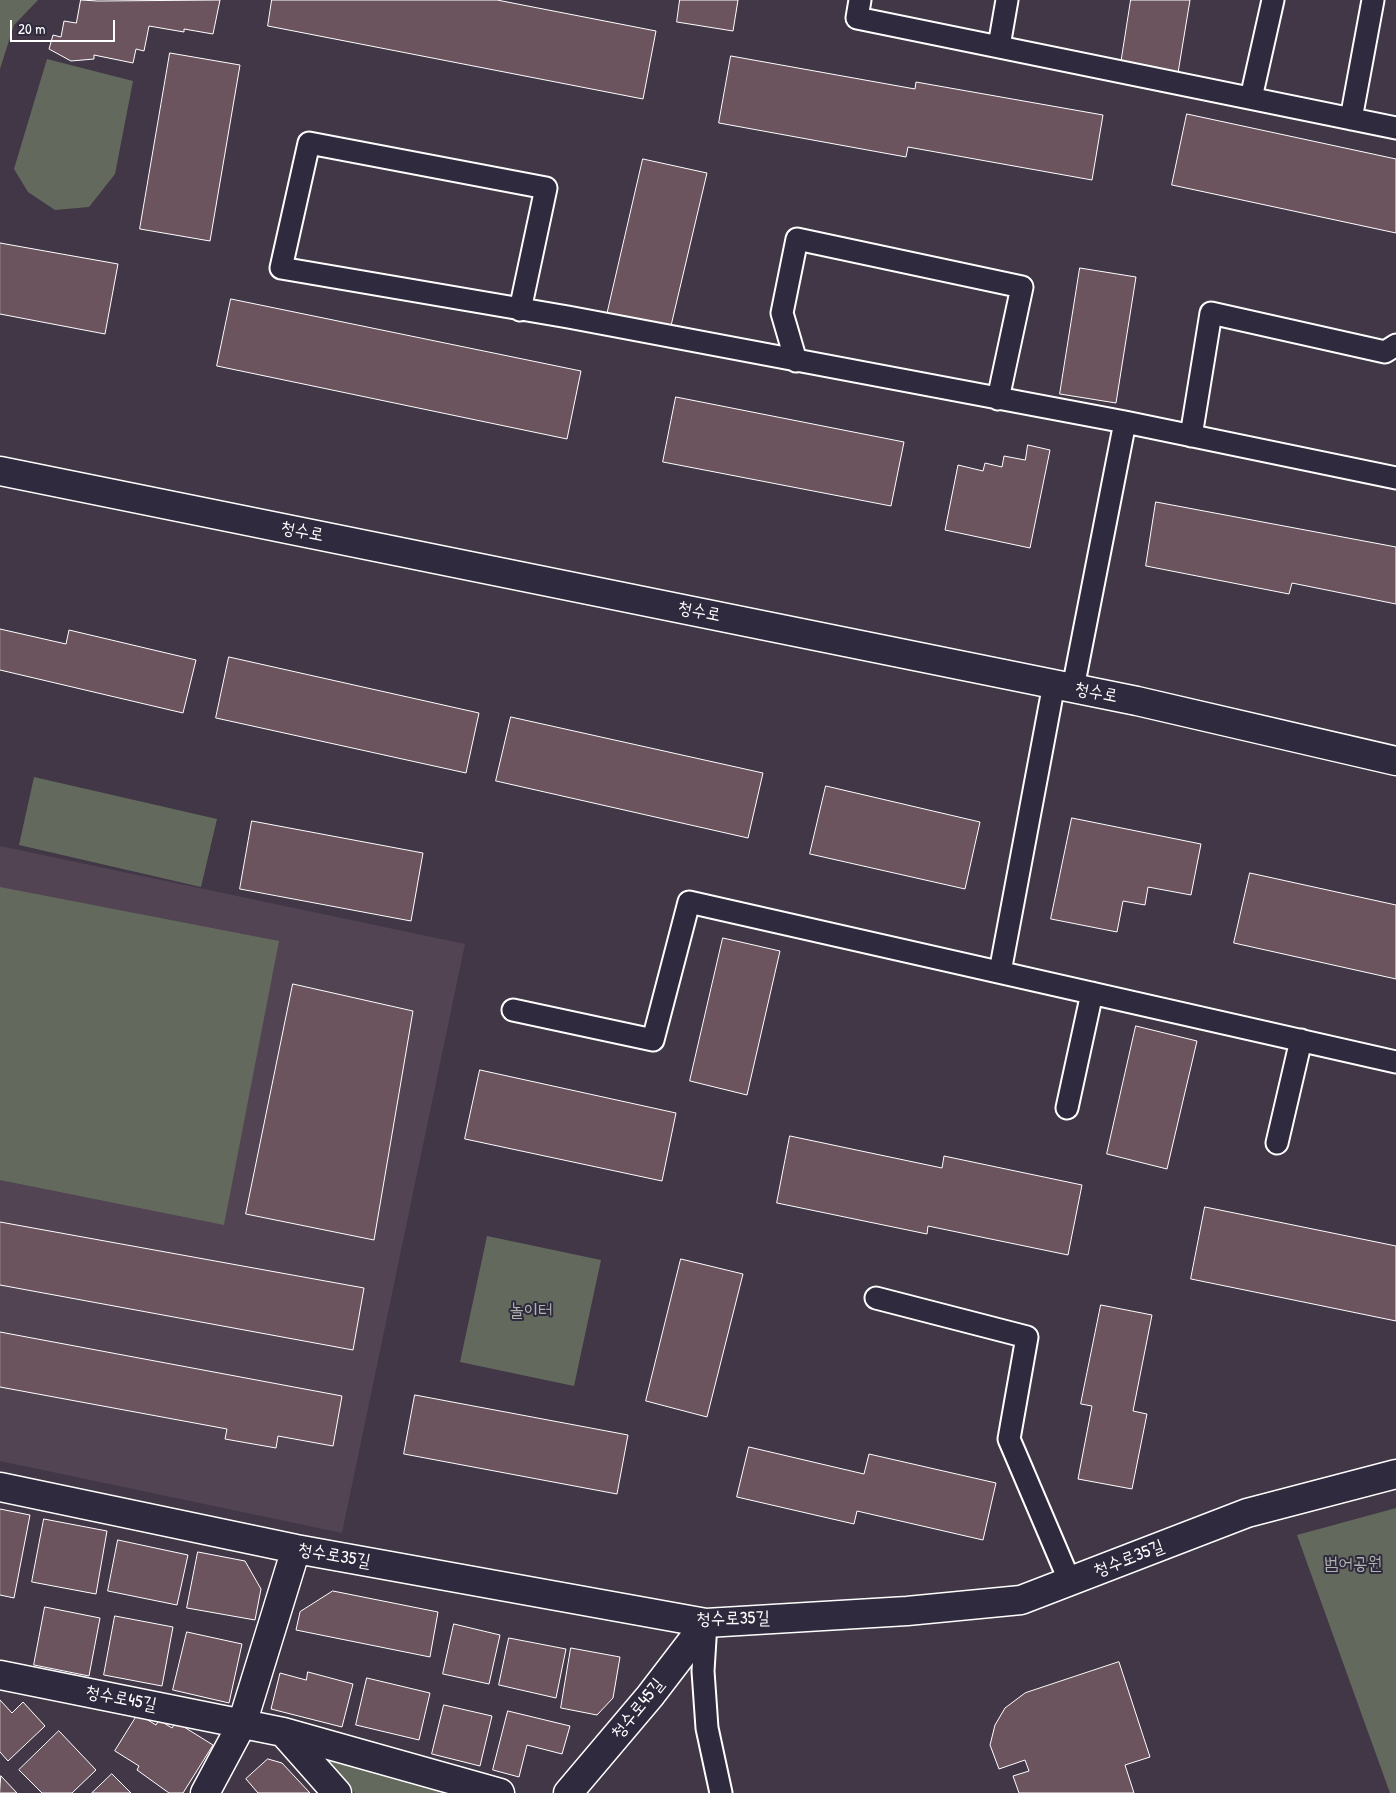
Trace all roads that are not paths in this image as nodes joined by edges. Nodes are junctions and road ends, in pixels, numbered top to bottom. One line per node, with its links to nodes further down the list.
1 (860, 0): 5 (lane)
2 (1007, 0): 5 (lane)
3 (1272, 0): 6 (lane)
4 (1373, 0): 7 (lane)
5 (999, 46): 6 (lane)
6 (1251, 98): 7 (lane)
7 (1351, 119): 8 (lane)
8 (1396, 128)
9 (520, 310): 9 (lane); 11 (lane)
10 (1396, 345): 14 (lane)
11 (796, 361): 12 (lane); 12 (lane)
12 (998, 399): 13 (lane)
13 (1125, 422): 14 (lane); 17 (lane)
14 (1191, 436): 16 (lane)
15 (0, 471): 17 (street, 청수로)
16 (1396, 478)
17 (1064, 686): 18 (street, 청수로); 19 (lane)
18 (1396, 761)
19 (1000, 972): 20 (lane); 21 (lane)
20 (1092, 993): 22 (lane); 24 (lane)
21 (513, 1010)
22 (1301, 1040): 23 (lane); 25 (lane)
23 (1396, 1062)
24 (1067, 1108)
25 (1278, 1143)
26 (876, 1298): 30 (lane)
27 (1396, 1474): 30 (street, 청수로35길)
28 (0, 1487): 29 (street, 청수로35길)
29 (296, 1549): 31 (street, 청수로35길); 33 (street)
30 (1070, 1582): 31 (street, 청수로35길)
31 (706, 1623): 38 (street, 청수로45길); 39 (lane)
32 (0, 1675): 33 (street, 청수로45길)
33 (242, 1724): 34 (street, 청수로45길); 35 (street)
34 (283, 1732): 36 (street); 37 (street, 청수로45길)
35 (205, 1793)
36 (337, 1793)
37 (500, 1793)
38 (568, 1793)
39 (721, 1793)

